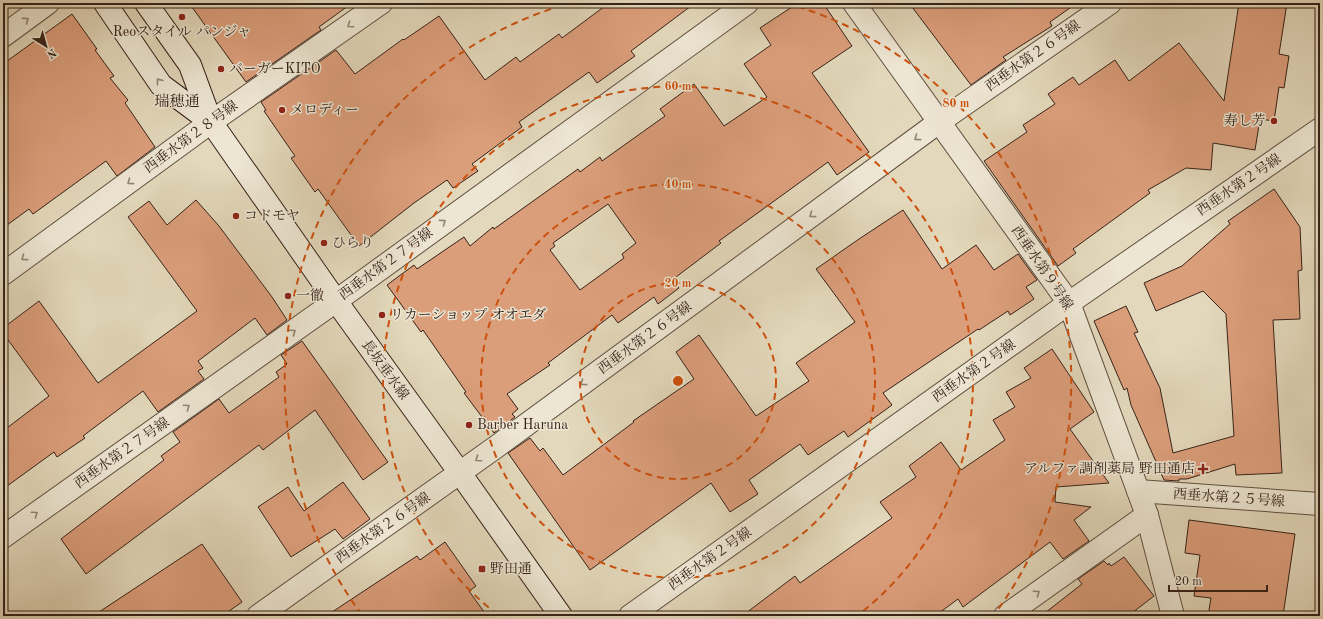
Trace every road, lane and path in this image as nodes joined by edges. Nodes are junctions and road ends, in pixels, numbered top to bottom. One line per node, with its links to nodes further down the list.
1 (48, 3): 8 (street, one-way to 1)
2 (105, 3): 9 (street, 長坂垂水線, one-way to 2)
3 (146, 3): 9 (street, 長坂垂水線)
4 (381, 3): 9 (street, 西垂水第２８号線, one-way to 9)
5 (747, 3): 13 (street, 西垂水第２７号線, one-way to 5)
6 (854, 3): 10 (street, 西垂水第９号線)
7 (1110, 3): 10 (street, 西垂水第２６号線)
8 (3, 36)
9 (211, 122): 12 (street, 西垂水第２８号線, one-way to 12); 13 (street, 長坂垂水線)
10 (939, 122): 14 (street, 西垂水第９号線); 15 (street, 西垂水第２６号線, one-way to 15)
11 (1320, 129): 14 (street, 西垂水第２号線)
12 (3, 274)
13 (336, 301): 15 (street, 長坂垂水線); 19 (street, 西垂水第２７号線, one-way to 13)
14 (1069, 303): 16 (street, 西垂水第９号線); 22 (street, 西垂水第２号線)
15 (460, 473): 20 (street, 西垂水第２６号線); 21 (street, 長坂垂水線)
16 (1138, 491): 17 (street, 西垂水第２５号線); 18 (street, 西垂水第９号線)
17 (1320, 504)
18 (1147, 515): 23 (street, one-way to 18); 24 (street, 西垂水第９号線)
19 (3, 537)
20 (258, 616)
21 (561, 616)
22 (630, 616)
23 (1005, 616)
24 (1173, 616)

